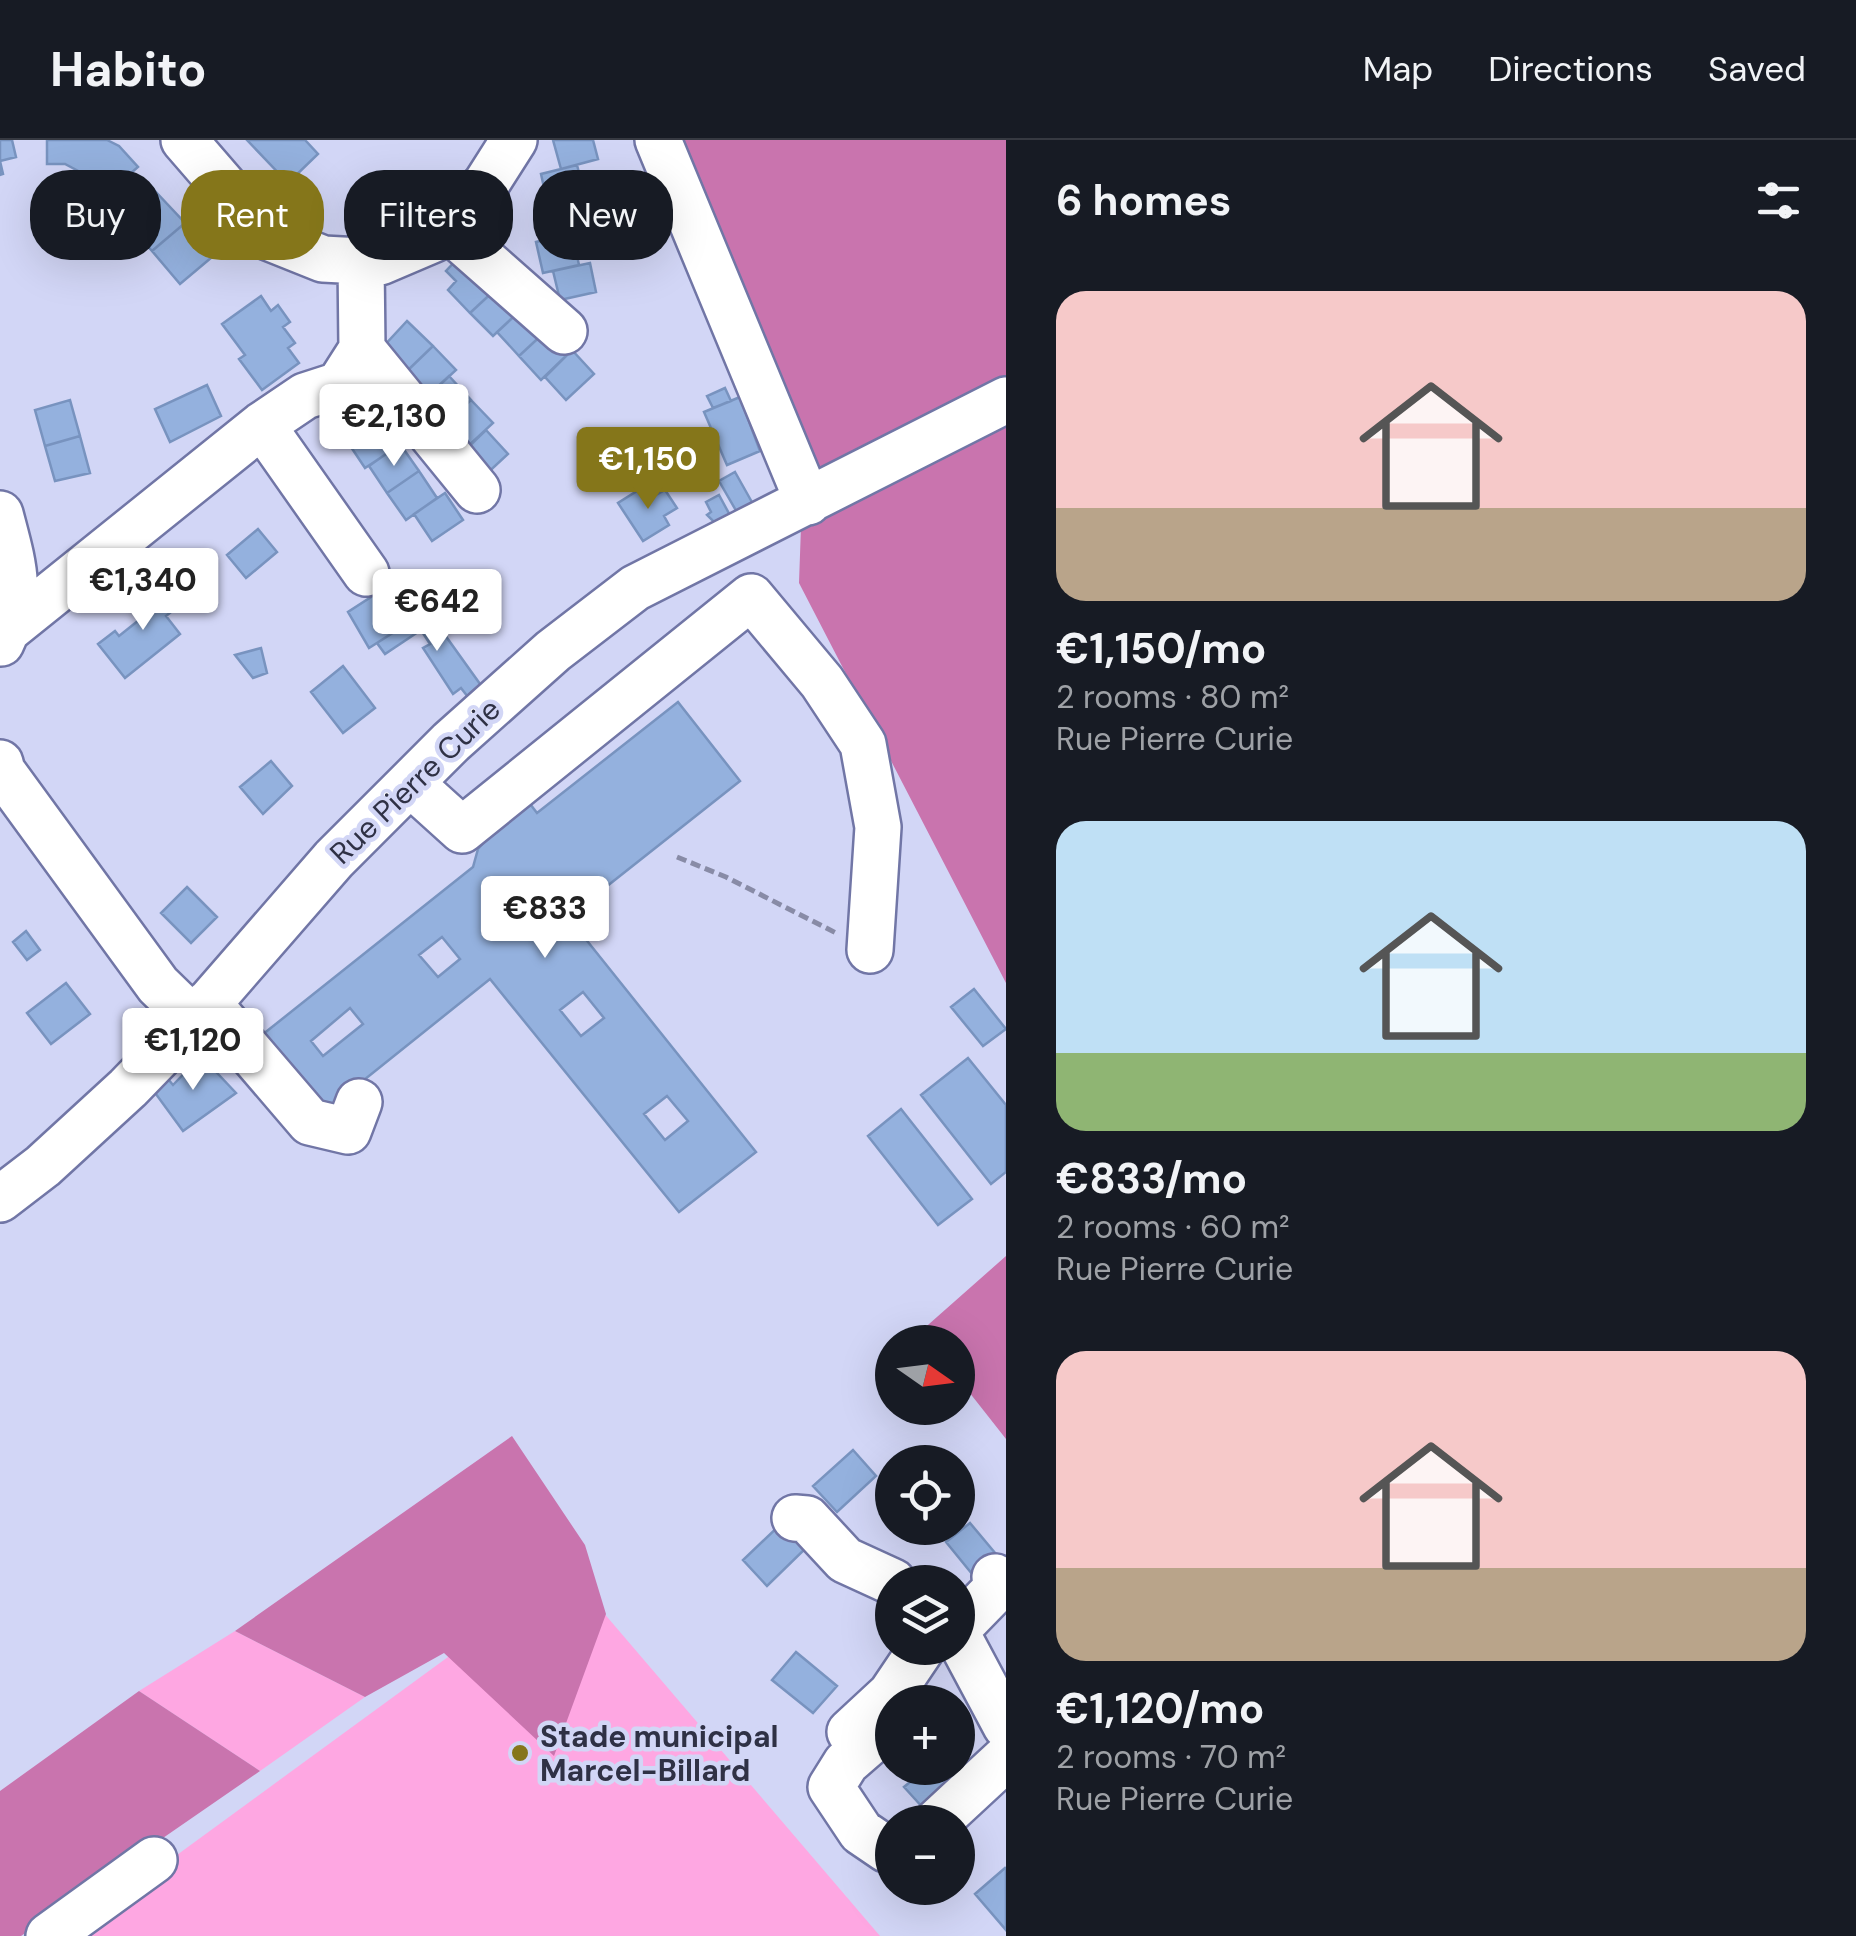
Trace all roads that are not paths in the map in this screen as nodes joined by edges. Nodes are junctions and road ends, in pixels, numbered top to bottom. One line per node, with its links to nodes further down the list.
1 (184, 140): 7 (street)
2 (514, 140): 4 (street)
3 (658, 140): 13 (street)
4 (495, 170)
5 (385, 260): 7 (street)
6 (484, 260): 8 (street)
7 (361, 261): 9 (street)
8 (564, 331)
9 (362, 349): 11 (street); 12 (street)
10 (1006, 400): 13 (street, Rue Pierre Curie)
11 (262, 425): 15 (street); 16 (street)
12 (476, 490)
13 (808, 502): 18 (street, Rue Pierre Curie)
14 (0, 514): 16 (street)
15 (366, 573)
16 (4, 638)
17 (0, 763): 20 (street)
18 (410, 783): 19 (street); 20 (street, Rue Pierre Curie)
19 (870, 950)
20 (201, 1012): 21 (street); 22 (street, Rue Pierre Curie)
21 (360, 1102)
22 (0, 1199)
23 (795, 1518): 24 (street)
24 (875, 1573)
25 (995, 1578): 26 (street)
26 (975, 1613)
27 (911, 1665): 31 (street)
28 (975, 1665): 29 (street)
29 (1006, 1726)
30 (875, 1737): 34 (street)
31 (823, 1757)
32 (1006, 1758): 33 (street)
33 (955, 1805)
34 (875, 1842)
35 (154, 1860): 36 (street)
36 (50, 1936)

